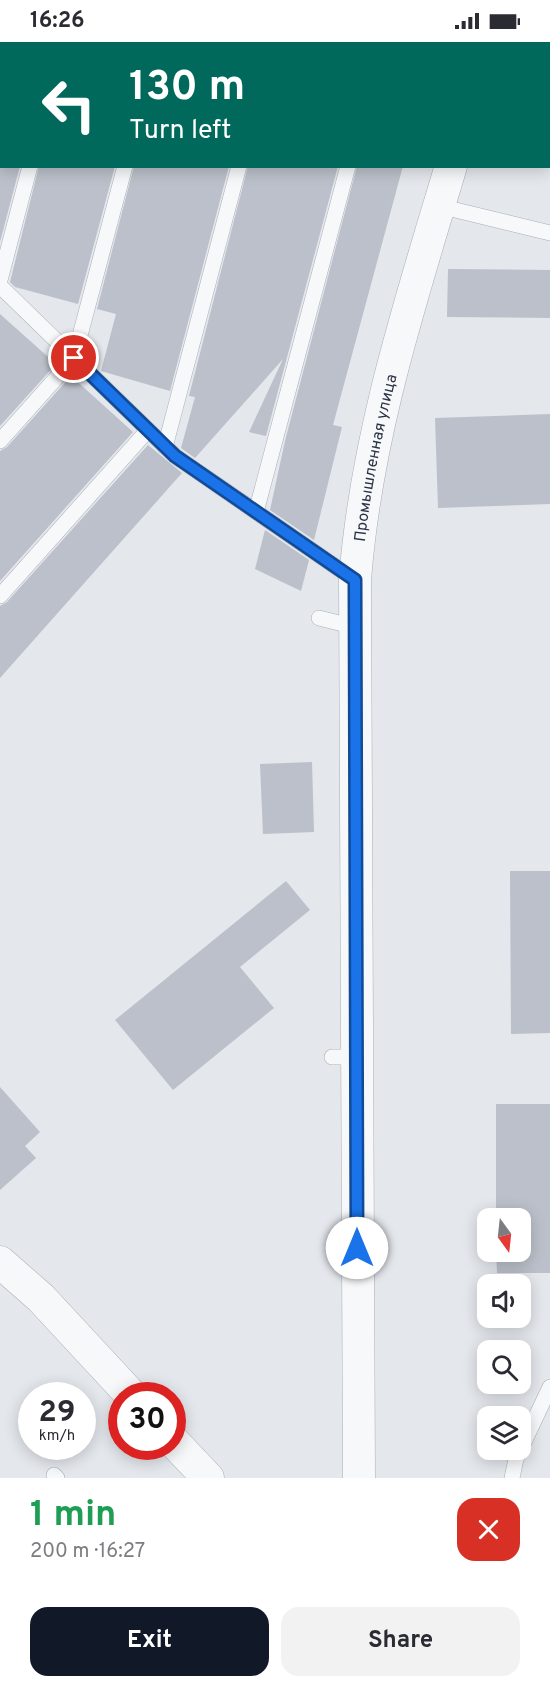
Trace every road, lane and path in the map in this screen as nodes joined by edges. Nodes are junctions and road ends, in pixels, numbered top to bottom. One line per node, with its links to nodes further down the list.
1 (29, 168): 8 (lane)
2 (124, 168): 10 (lane)
3 (238, 168): 13 (lane)
4 (347, 168): 14 (lane)
5 (450, 168): 6 (street, Промышленная улица)
6 (440, 206): 7 (lane); 15 (street, Промышленная улица)
7 (550, 233)
8 (0, 280)
9 (0, 286): 10 (lane)
10 (74, 358): 11 (lane); 12 (lane)
11 (148, 430): 13 (lane); 16 (lane)
12 (0, 441)
13 (165, 447): 14 (lane)
14 (256, 512): 15 (lane)
15 (355, 580): 18 (street, Промышленная улица)
16 (0, 596)
17 (319, 618): 18 (lane)
18 (355, 627): 24 (street, Промышленная улица)
19 (0, 1262): 20 (street)
20 (119, 1382)
21 (550, 1387): 25 (lane)
22 (186, 1455): 23 (street)
23 (208, 1478)
24 (359, 1478)
25 (512, 1478)

